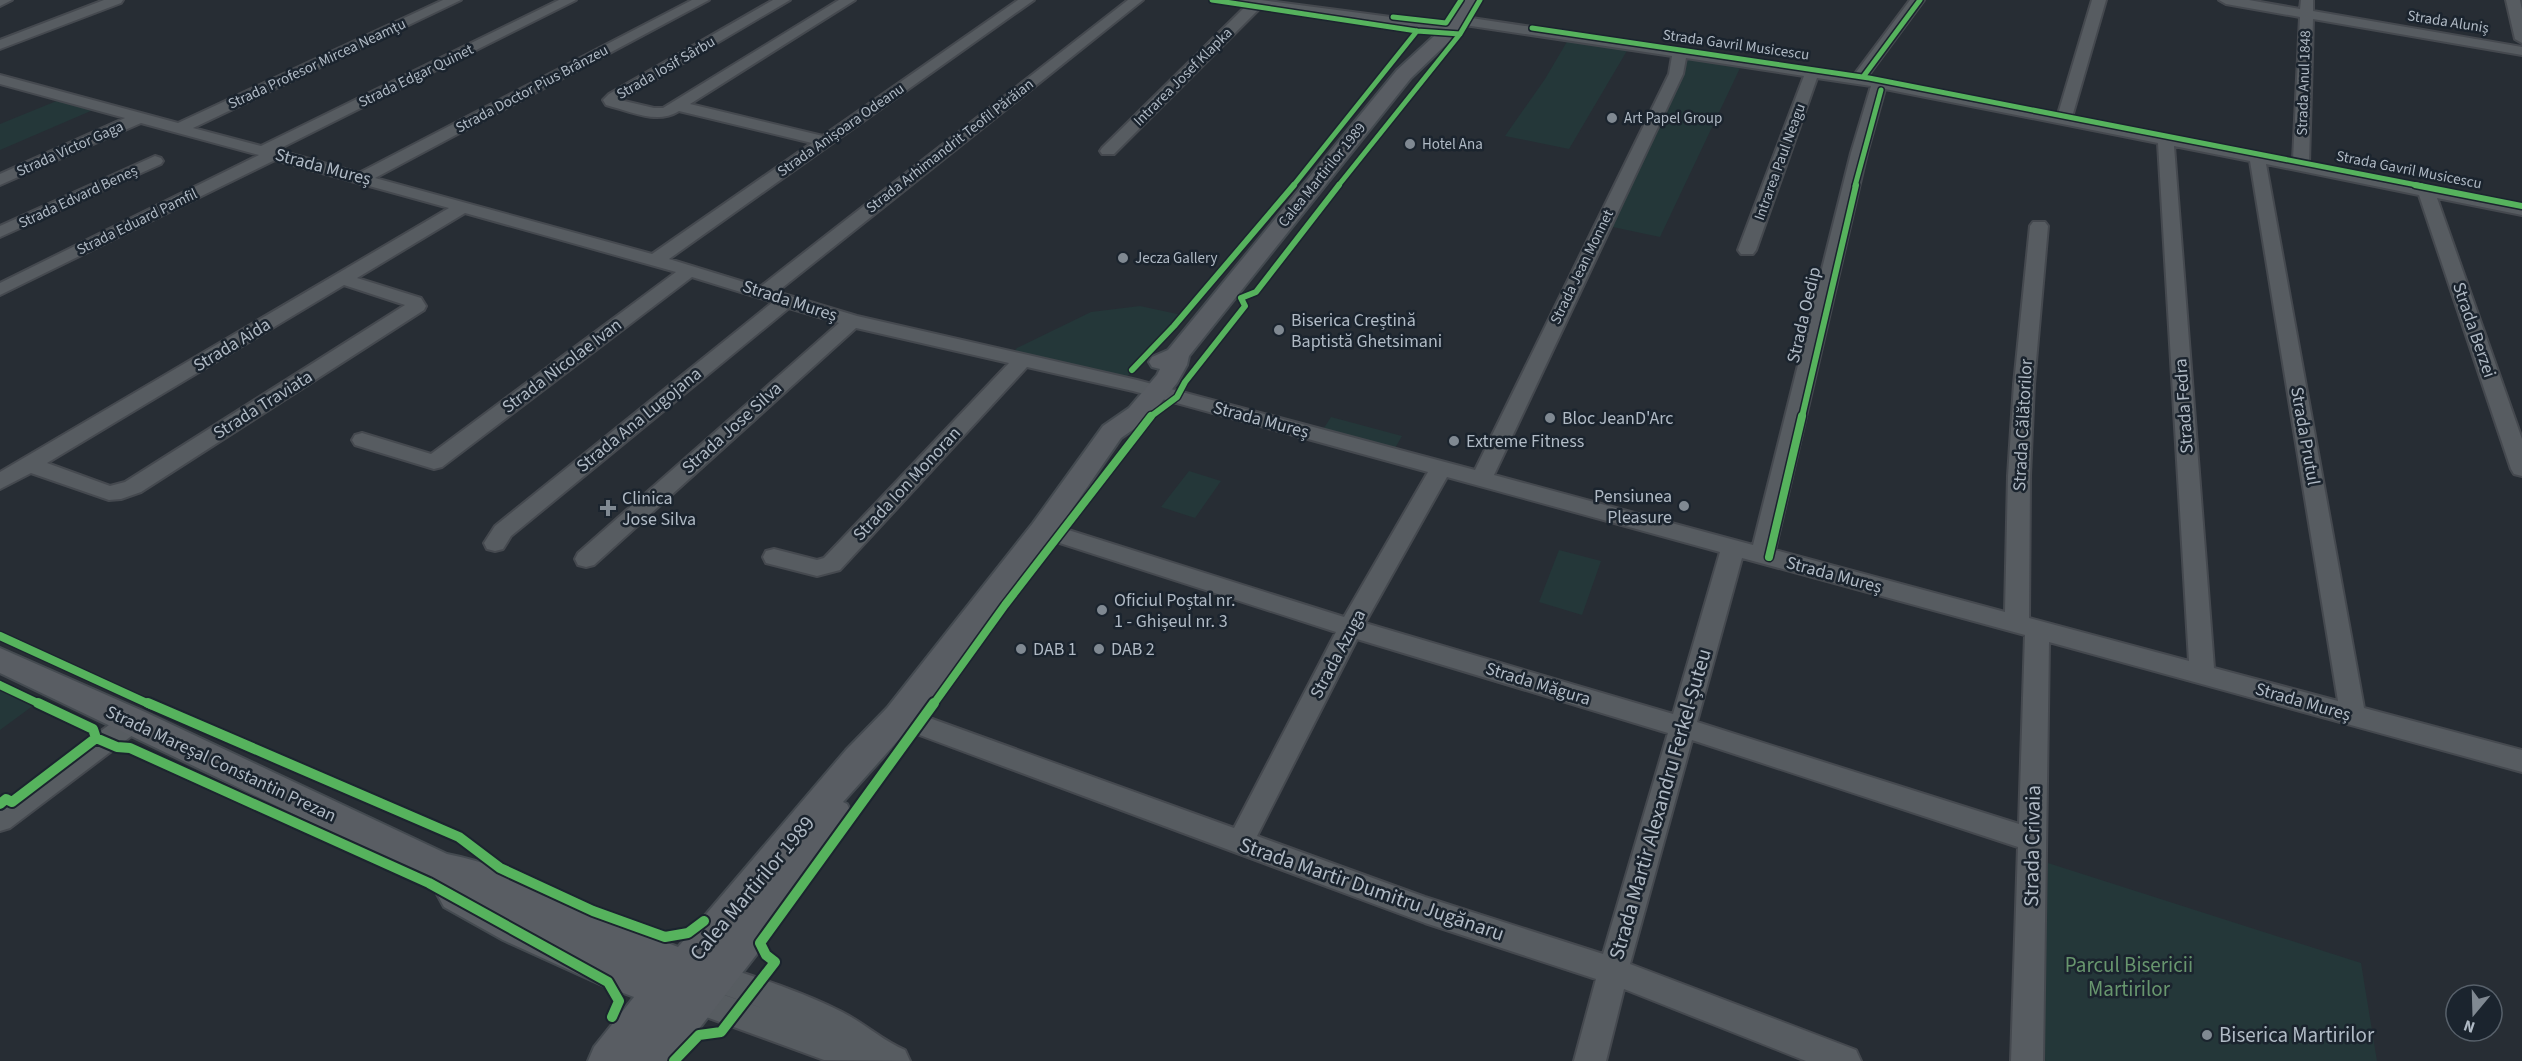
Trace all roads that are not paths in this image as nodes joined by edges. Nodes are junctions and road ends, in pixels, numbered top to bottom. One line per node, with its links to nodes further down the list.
1 (5, 0): 16 (street)
2 (116, 0): 21 (street)
3 (453, 0): 31 (street, Strada Profesor Mircea Neamțu)
4 (569, 0): 35 (street, Strada Edgar Quinet)
5 (702, 0): 39 (street, Strada Doctor Pius Brânzeu)
6 (783, 0): 28 (street, Strada Iosif Sârbu)
7 (848, 0): 28 (street)
8 (1027, 0): 33 (street, Strada Anișoara Odeanu)
9 (1136, 0): 51 (street, Strada Arhimandrit Teofil Părăian)
10 (1230, 0): 17 (street, Strada Gavril Musicescu)
11 (1470, 0): 19 (main road, Calea Martirilor 1989)
12 (1917, 0): 26 (street)
13 (2099, 0): 30 (street)
14 (2226, 0): 18 (street, Strada Aluniș)
15 (2513, 0): 20 (street)
16 (0, 2)
17 (1257, 3): 19 (street, Strada Gavril Musicescu); 34 (street, Intrarea Josef Klapka)
18 (2307, 7): 22 (street, Strada Aluniș); 38 (street, Strada Anul 1848)
19 (1455, 24): 23 (street, Strada Gavril Musicescu); 55 (main road, Calea Martirilor 1989)
20 (2522, 39)
21 (0, 45)
22 (2522, 51)
23 (1680, 53): 24 (street, Strada Gavril Musicescu); 60 (street, Strada Jean Monnet)
24 (1812, 73): 26 (street, Strada Gavril Musicescu); 46 (street, Intrarea Paul Neagu)
25 (0, 79): 29 (street, Strada Mureș)
26 (1858, 79): 27 (street, Strada Gavril Musicescu)
27 (1879, 83): 30 (street, Strada Gavril Musicescu); 65 (street, Strada Oedip)
28 (677, 106): 33 (street)
29 (141, 117): 31 (street, Strada Mureș); 40 (street, Strada Victor Gaga)
30 (2064, 119): 32 (street, Strada Gavril Musicescu)
31 (180, 128): 35 (street, Strada Mureș)
32 (2166, 139): 36 (street, Strada Gavril Musicescu); 71 (street, Strada Fedra)
33 (825, 141): 47 (street, Strada Anișoara Odeanu)
34 (1108, 151)
35 (269, 153): 39 (street, Strada Mureș); 50 (street, Strada Eduard Pamfil)
36 (2257, 157): 38 (street, Strada Gavril Musicescu); 72 (street, Strada Prutul)
37 (155, 161): 45 (street, Strada Edvard Beneș)
38 (2301, 166): 41 (street, Strada Gavril Musicescu)
39 (362, 178): 42 (street, Strada Mureș)
40 (0, 180)
41 (2426, 191): 43 (street, Strada Gavril Musicescu); 59 (street, Strada Berzei)
42 (463, 207): 47 (street, Strada Mureș); 49 (street, Strada Aida)
43 (2522, 210)
44 (2039, 226): 68 (street, Strada Călătorilor)
45 (0, 232)
46 (1747, 250)
47 (655, 260): 48 (street, Strada Mureș)
48 (690, 270): 51 (street, Strada Mureș); 56 (street, Strada Nicolae Ivan)
49 (343, 279): 57 (street, Strada Aida); 57 (street, Strada Traviata)
50 (0, 290)
51 (764, 293): 52 (street, Strada Mureș)
52 (787, 300): 53 (street, Strada Mureș); 63 (street, Strada Ana Lugojana)
53 (852, 321): 54 (street, Strada Mureș); 67 (street, Strada Jose Silva)
54 (1023, 359): 55 (street, Strada Mureș); 66 (street, Strada Ion Monoran)
55 (1147, 389): 58 (street, Strada Mureș); 62 (main road, Calea Martirilor 1989)
56 (362, 440)
57 (30, 465): 61 (street, Strada Aida)
58 (1441, 469): 60 (street, Strada Mureș); 69 (street, Strada Azuga)
59 (2522, 469)
60 (1481, 480): 64 (street, Strada Mureș)
61 (0, 482)
62 (1043, 530): 69 (street, Strada Măgura); 73 (main road, Calea Martirilor 1989)
63 (495, 543)
64 (1733, 548): 65 (street, Strada Mureș); 75 (street, Strada Martir Alexandru Ferkel-Șuteu)
65 (1762, 556): 68 (street, Strada Mureș)
66 (774, 557)
67 (586, 559)
68 (2027, 627): 71 (street, Strada Mureș); 78 (street, Strada Crivaia)
69 (1350, 628): 75 (street, Strada Măgura); 79 (street, Strada Azuga)
70 (0, 660): 74 (main road, Strada Mareșal Constantin Prezan)
71 (2202, 674): 72 (street, Strada Mureș)
72 (2353, 716): 76 (street, Strada Mureș)
73 (899, 717): 79 (street, Strada Martir Dumitru Jugănaru); 81 (main road, Calea Martirilor 1989)
74 (133, 721): 77 (street); 81 (main road, Strada Mareșal Constantin Prezan)
75 (1682, 727): 78 (street, Strada Măgura); 80 (street, Strada Martir Alexandru Ferkel-Șuteu)
76 (2522, 761)
77 (0, 820)
78 (2031, 840): 87 (street, Strada Crivaia)
79 (1240, 843): 80 (street, Strada Martir Dumitru Jugănaru)
80 (1613, 970): 85 (street, Strada Martir Alexandru Ferkel-Șuteu); 86 (street, Strada Martir Dumitru Jugănaru)
81 (691, 983): 82 (street); 83 (main road, Calea Martirilor 1989); 84 (main road, Calea Martirilor 1989)
82 (888, 1058)
83 (608, 1061)
84 (648, 1061)
85 (1590, 1061)
86 (1845, 1061)
87 (2028, 1061)

